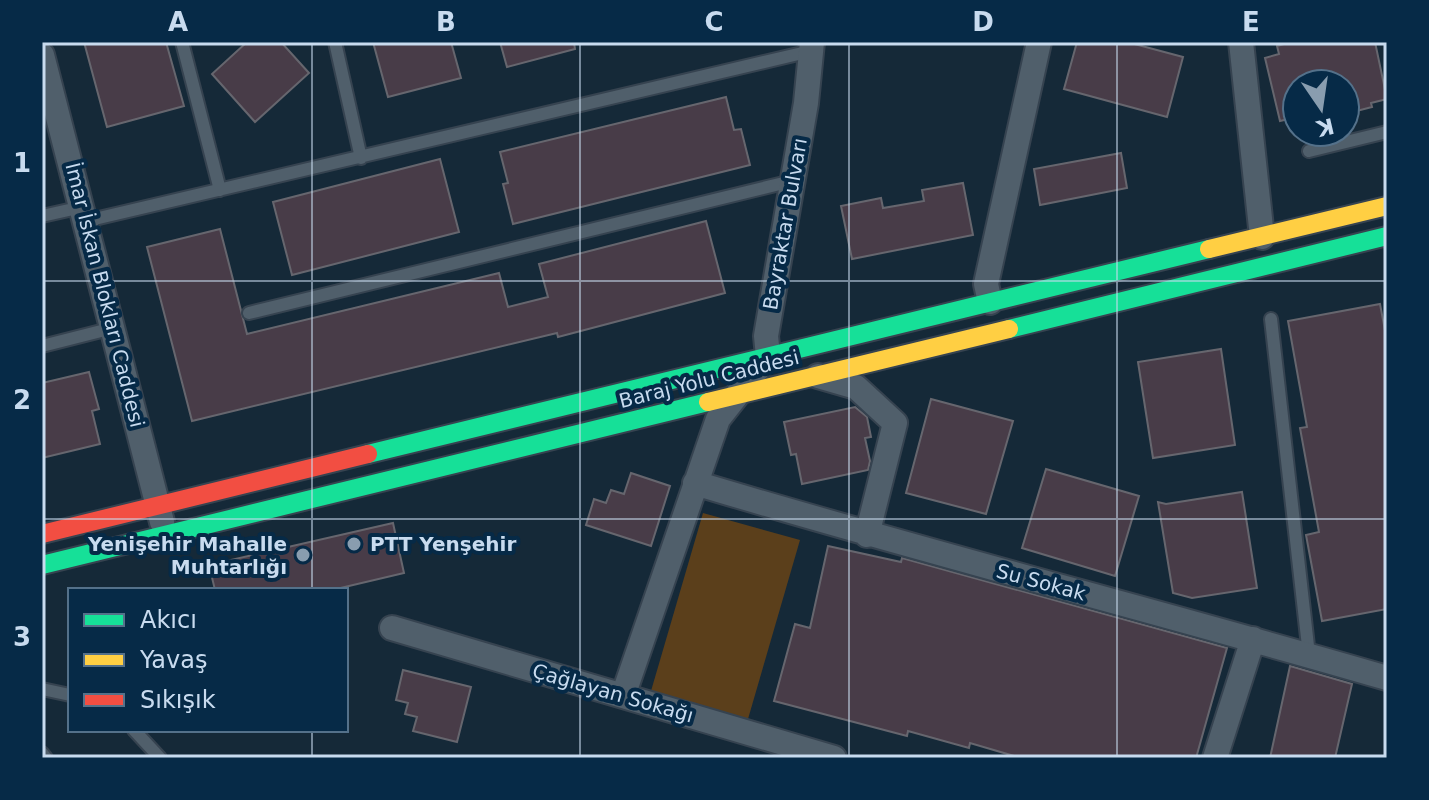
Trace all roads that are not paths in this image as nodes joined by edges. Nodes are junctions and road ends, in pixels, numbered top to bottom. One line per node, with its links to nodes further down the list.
1 (182, 42): 11 (lane)
2 (335, 42): 9 (lane)
3 (1039, 42): 17 (street)
4 (1241, 42): 16 (street)
5 (812, 46): 9 (lane); 10 (street, Bayraktar Bulvarı)
6 (42, 55): 13 (street, İmar İskan Blokları Caddesi)
7 (1387, 132): 8 (lane)
8 (1309, 151)
9 (361, 158): 11 (lane)
10 (792, 181): 18 (lane); 22 (street, Bayraktar Bulvarı)
11 (220, 190): 13 (lane)
12 (1387, 206): 16 (street, Baraj Yolu Caddesi)
13 (84, 214): 14 (lane); 20 (street, İmar İskan Blokları Caddesi)
14 (42, 216)
15 (1387, 236): 23 (street, Baraj Yolu Caddesi)
16 (1262, 237): 17 (street, Baraj Yolu Caddesi)
17 (990, 302): 22 (street, Baraj Yolu Caddesi)
18 (249, 313)
19 (1271, 319): 33 (lane)
20 (113, 328): 21 (lane); 26 (street, İmar İskan Blokları Caddesi)
21 (42, 346)
22 (768, 356): 23 (street); 24 (street); 26 (street, Baraj Yolu Caddesi)
23 (816, 375): 24 (street, Baraj Yolu Caddesi); 28 (street)
24 (735, 394): 25 (street); 29 (street, Baraj Yolu Caddesi)
25 (695, 483): 28 (street, Su Sokak); 37 (street)
26 (158, 506): 27 (street, Baraj Yolu Caddesi); 29 (street, İmar İskan Blokları Caddesi)
27 (42, 534)
28 (867, 535): 32 (street, Su Sokak)
29 (166, 536): 30 (street, Baraj Yolu Caddesi)
30 (42, 565)
31 (392, 628): 37 (street, Çağlayan Sokağı)
32 (1253, 639): 33 (street, Su Sokak); 43 (street)
33 (1309, 655): 34 (street, Su Sokak)
34 (1387, 678)
35 (42, 689): 36 (lane)
36 (68, 695)
37 (623, 696): 42 (street, Çağlayan Sokağı)
38 (136, 732): 41 (lane)
39 (42, 753): 40 (lane)
40 (46, 758)
41 (160, 758)
42 (834, 758)
43 (1215, 758)

